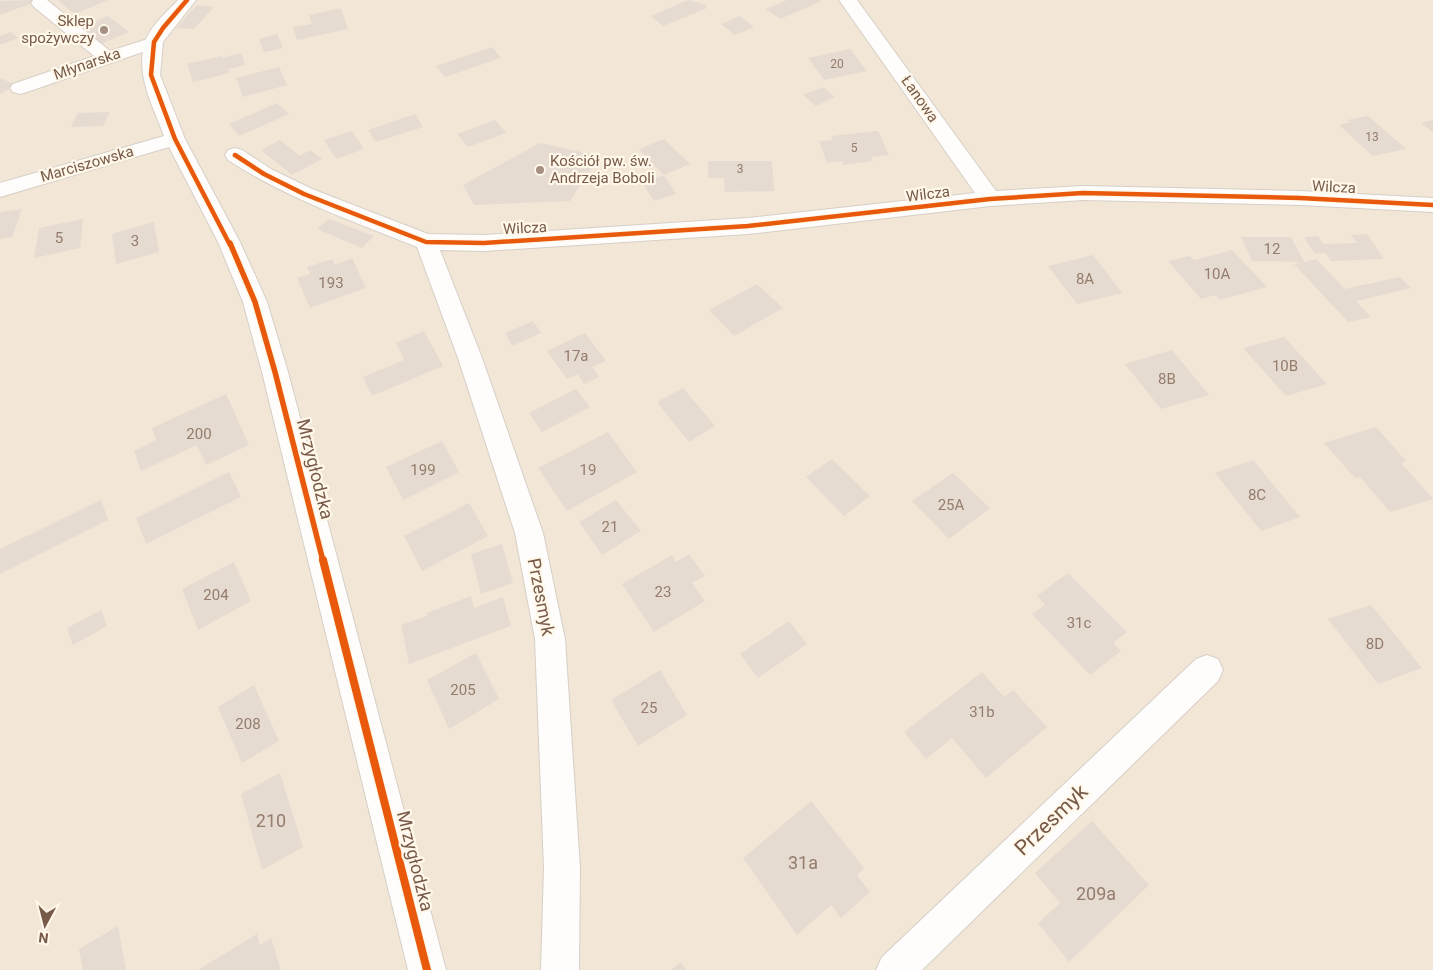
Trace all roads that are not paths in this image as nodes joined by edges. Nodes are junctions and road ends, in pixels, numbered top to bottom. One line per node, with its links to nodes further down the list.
1 (187, 0): 4 (street, Mrzygłodzka)
2 (848, 0): 10 (street, Łanowa)
3 (40, 3): 5 (street)
4 (154, 42): 5 (street, Młynarska); 7 (street, Mrzygłodzka)
5 (106, 58): 6 (street, Młynarska)
6 (20, 88)
7 (175, 138): 9 (street, Marciszowska); 14 (street, Mrzygłodzka)
8 (235, 155): 12 (street)
9 (0, 190)
10 (990, 199): 11 (street, Wilcza); 12 (street, Wilcza)
11 (1433, 206)
12 (426, 242): 15 (street, Przesmyk)
13 (1208, 670): 16 (street, Przesmyk)
14 (427, 970)
15 (560, 970)
16 (895, 970)

